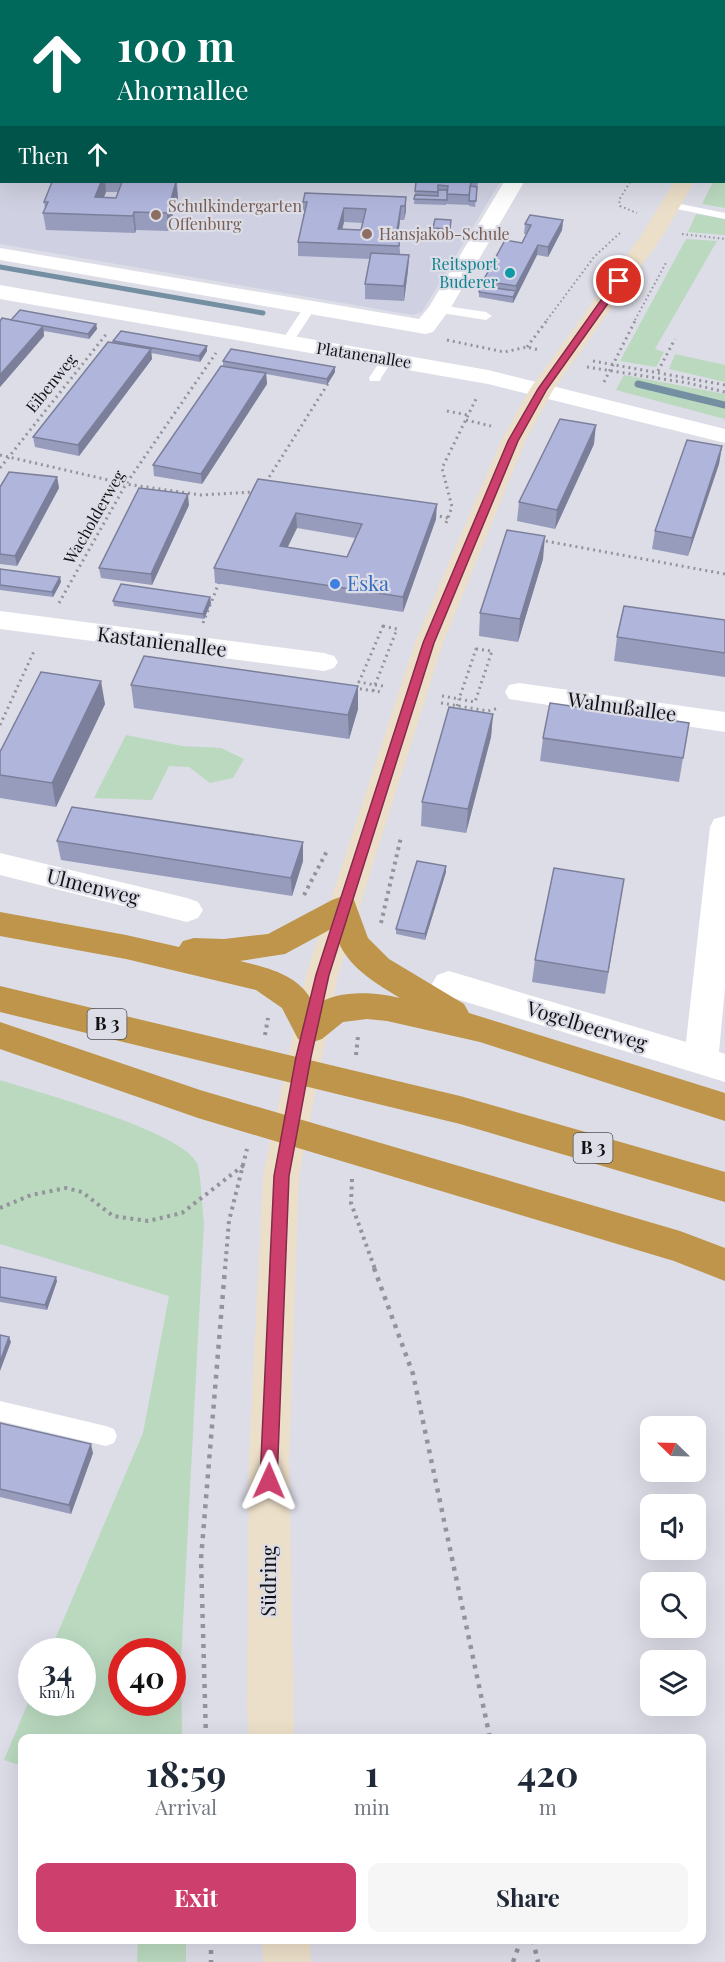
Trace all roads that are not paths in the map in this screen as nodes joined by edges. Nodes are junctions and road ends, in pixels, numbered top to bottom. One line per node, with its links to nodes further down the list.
1 (513, 183): 8 (street, Platanenallee)
2 (684, 183): 3 (street)
3 (681, 208): 4 (lane); 13 (street)
4 (725, 216)
5 (0, 254): 7 (street, Platanenallee)
6 (0, 292): 10 (street, Platanenallee)
7 (310, 307): 8 (street, Platanenallee); 10 (lane)
8 (439, 309): 9 (lane)
9 (486, 316)
10 (286, 342): 11 (street, Platanenallee)
11 (388, 358): 12 (lane); 13 (street, Platanenallee)
12 (375, 378)
13 (542, 389): 14 (street, Platanenallee); 21 (street, Südring)
14 (725, 436)
15 (0, 620): 16 (street, Kastanienallee)
16 (324, 662)
17 (519, 692): 18 (street, Walnußallee)
18 (725, 722)
19 (725, 827): 30 (street)
20 (0, 864): 22 (street, Ulmenweg)
21 (343, 908): 24 (highway); 27 (highway); 28 (street, Südring)
22 (187, 910)
23 (0, 924): 24 (highway)
24 (126, 947): 28 (highway)
25 (449, 984): 30 (street, Vogelbeerweg)
26 (0, 999): 32 (highway, B 3)
27 (480, 1029): 28 (highway); 31 (highway)
28 (310, 1030): 36 (street, Südring)
29 (0, 1035): 33 (highway)
30 (713, 1064)
31 (725, 1107)
32 (725, 1187)
33 (725, 1265)
34 (0, 1412): 35 (lane)
35 (106, 1437)
36 (271, 1734)
37 (286, 1944): 38 (street)
38 (287, 1962)

